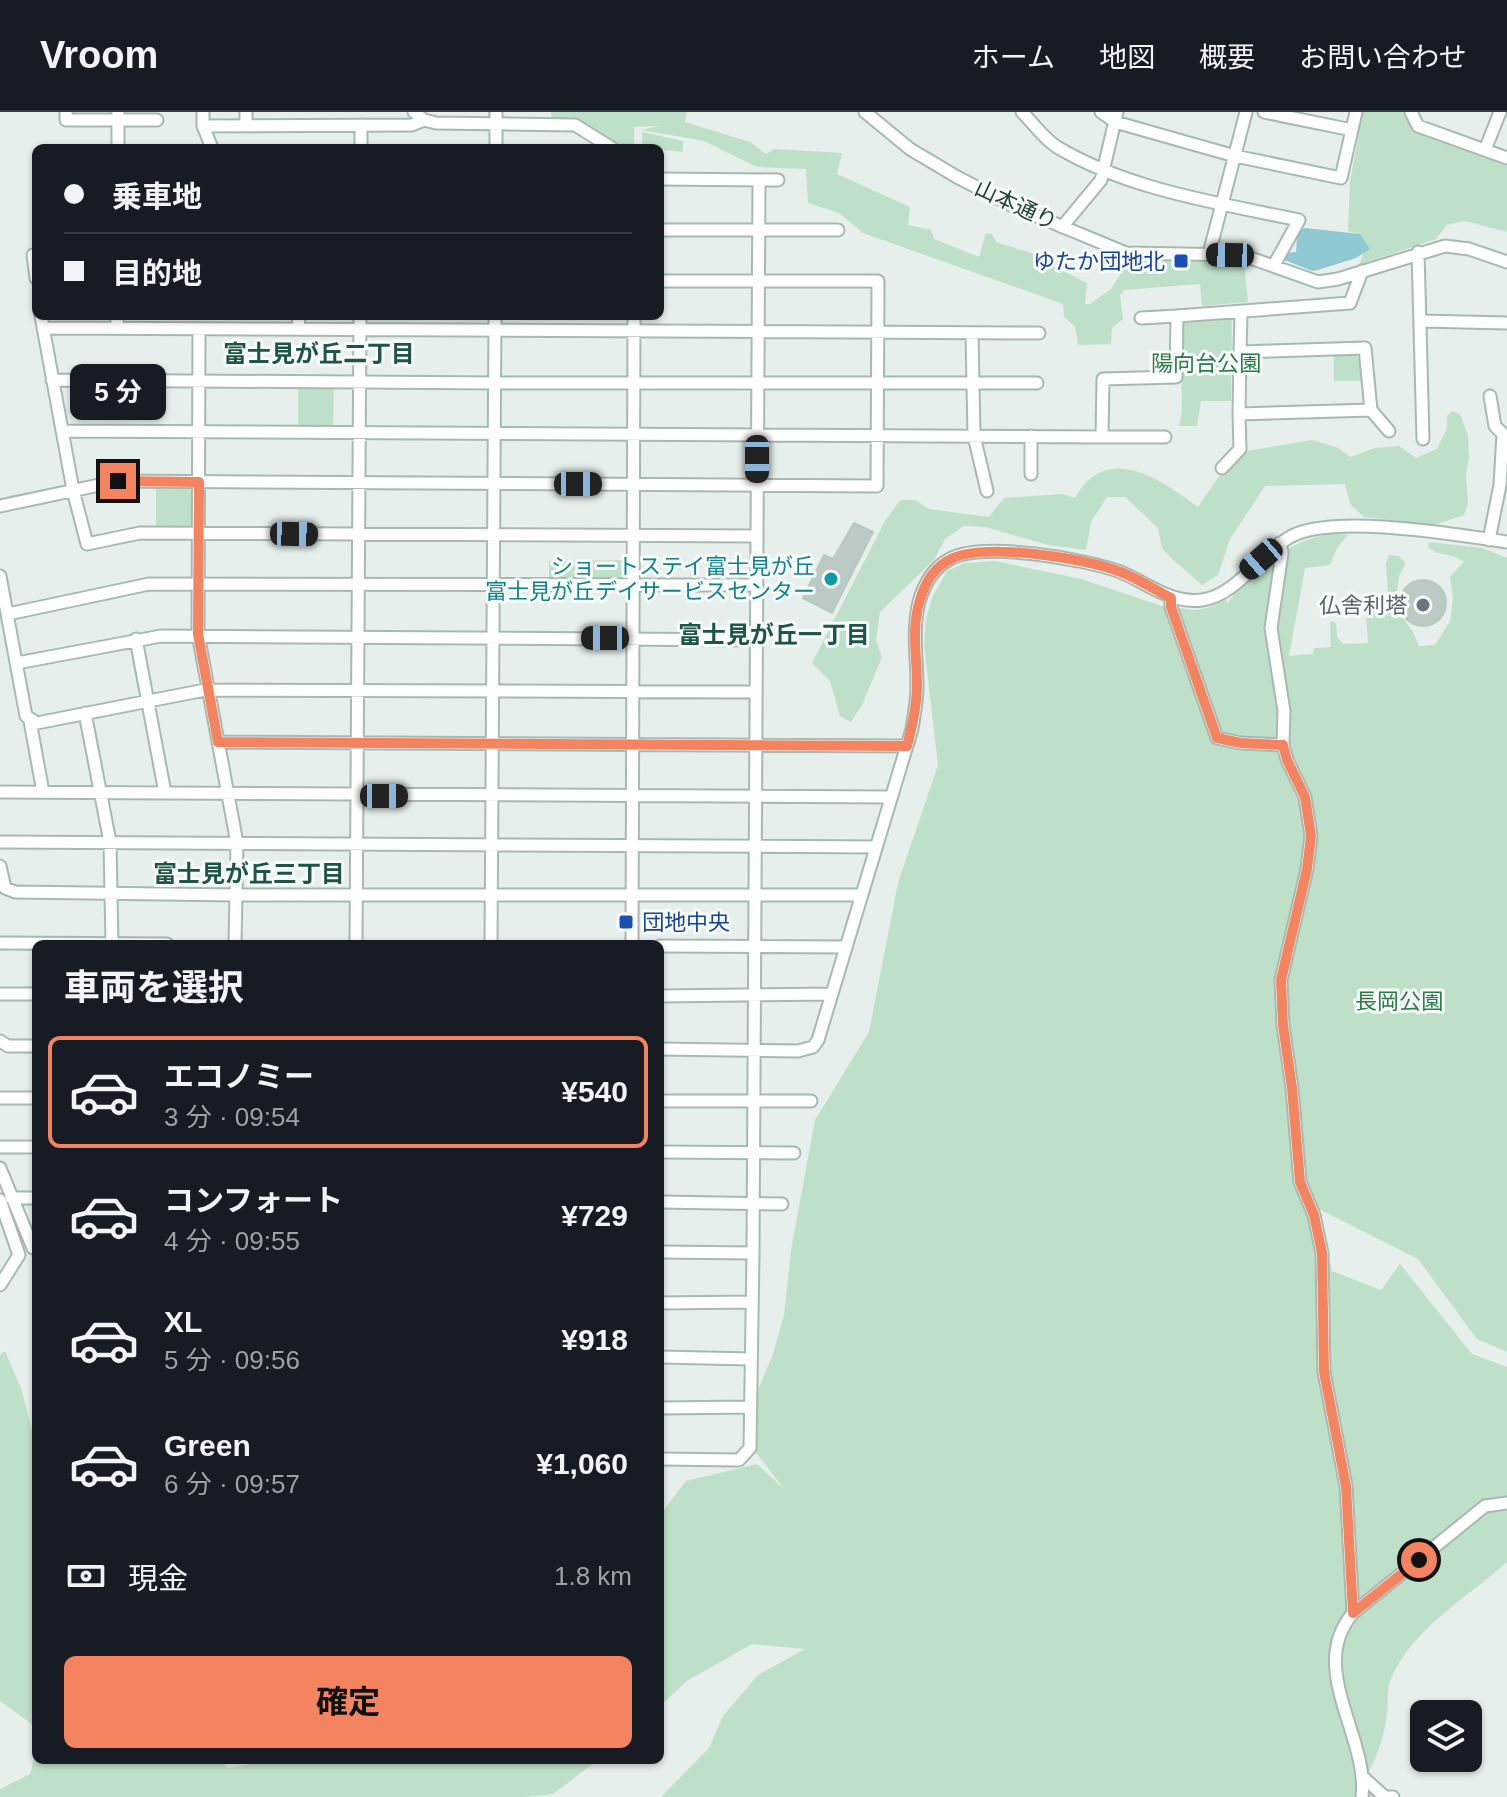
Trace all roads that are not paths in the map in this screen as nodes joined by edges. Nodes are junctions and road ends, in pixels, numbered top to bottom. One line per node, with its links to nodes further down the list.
1 (66, 112): 13 (street)
2 (203, 112): 19 (street)
3 (246, 112): 20 (street)
4 (414, 112): 17 (street)
5 (1022, 112): 30 (street)
6 (1101, 112): 14 (street)
7 (1246, 112): 28 (street)
8 (1264, 112): 21 (street)
9 (1356, 112): 21 (street)
10 (1411, 112): 27 (street)
11 (1500, 112): 27 (street)
12 (868, 113): 35 (street, 山本通り)
13 (118, 116): 16 (street); 22 (street)
14 (1116, 117): 28 (street); 30 (street)
15 (496, 118): 17 (street); 25 (street); 26 (street)
16 (157, 120)
17 (424, 120): 18 (street)
18 (361, 125): 20 (street); 24 (street)
19 (203, 126): 20 (street); 23 (street)
20 (246, 126)
21 (1352, 130): 28 (street)
22 (118, 144)
23 (210, 144)
24 (361, 144)
25 (496, 144)
26 (606, 144)
27 (1485, 150): 29 (street)
28 (1235, 156): 34 (street)
29 (1507, 158)
30 (1104, 169): 34 (street); 35 (street)
31 (664, 179): 32 (street)
32 (759, 180): 33 (street); 37 (street)
33 (778, 180)
34 (1224, 204): 40 (street); 42 (street)
35 (1062, 227): 40 (street, 山本通り)
36 (664, 230): 37 (street)
37 (759, 230): 38 (street); 45 (street)
38 (838, 230)
39 (1418, 252): 41 (street, 山本通り); 43 (street, 山本通り); 53 (street)
40 (1209, 254): 42 (street, 山本通り)
41 (1507, 262)
42 (1274, 265): 43 (street, 山本通り)
43 (1362, 271): 46 (street)
44 (664, 281): 45 (street)
45 (759, 281): 62 (street); 63 (street)
46 (1241, 313): 47 (street); 66 (street)
47 (1177, 316): 48 (street); 89 (street)
48 (1141, 318)
49 (299, 320): 58 (street)
50 (360, 320): 59 (street)
51 (495, 320): 60 (street)
52 (634, 320): 61 (street)
53 (1421, 321): 56 (street); 91 (street)
54 (42, 322): 55 (street); 67 (street)
55 (117, 322): 57 (street)
56 (1507, 323)
57 (199, 329): 58 (street); 68 (street)
58 (298, 329): 59 (street)
59 (359, 330): 60 (street); 69 (street)
60 (495, 330): 61 (street); 72 (street)
61 (634, 331): 62 (street); 70 (street)
62 (758, 332): 63 (street); 71 (street)
63 (878, 332): 64 (street); 75 (street)
64 (972, 333): 65 (street); 73 (street)
65 (1039, 333)
66 (1240, 352): 77 (street); 78 (street)
67 (52, 380): 68 (street); 81 (street)
68 (199, 380): 69 (street); 79 (street)
69 (359, 382): 72 (street); 80 (street)
70 (634, 382): 71 (street); 72 (street); 84 (street)
71 (758, 382): 75 (street); 85 (street)
72 (495, 383): 83 (street)
73 (973, 383): 74 (street); 75 (street); 87 (street)
74 (1037, 383)
75 (878, 384): 86 (street)
76 (1490, 396): 107 (street)
77 (1371, 410): 78 (street); 82 (street)
78 (1239, 414): 92 (street)
79 (199, 430): 80 (street); 81 (street); 94 (street)
80 (359, 430): 83 (street); 95 (street)
81 (62, 431): 99 (street)
82 (1389, 431)
83 (494, 432): 84 (street); 96 (street)
84 (634, 433): 85 (street); 97 (street)
85 (758, 434): 86 (street); 98 (street)
86 (878, 435): 87 (street); 98 (street)
87 (974, 436): 88 (street); 100 (street)
88 (1031, 436): 89 (street); 93 (street)
89 (1102, 437): 90 (street)
90 (1165, 437)
91 (1423, 439)
92 (1222, 468)
93 (1031, 474)
94 (199, 482): 95 (street); 99 (street); 102 (street)
95 (359, 483): 96 (street); 104 (street)
96 (494, 483): 97 (street); 103 (street)
97 (634, 484): 98 (street); 105 (street)
98 (757, 485): 106 (street)
99 (73, 490): 101 (street); 102 (street)
100 (987, 491)
101 (0, 506)
102 (199, 532): 104 (street); 111 (street)
103 (494, 535): 104 (street); 105 (street); 114 (street)
104 (358, 536): 112 (street)
105 (633, 536): 106 (street); 115 (street)
106 (757, 536): 113 (street)
107 (1489, 540): 108 (street); 109 (street)
108 (1507, 542)
109 (1280, 543): 116 (street); 138 (street)
110 (0, 577): 117 (street)
111 (199, 582): 112 (street); 117 (street); 118 (street)
112 (358, 584): 114 (street); 119 (street)
113 (756, 585): 115 (street); 123 (street)
114 (494, 586): 115 (street); 120 (street)
115 (633, 586): 122 (street)
116 (1171, 598): 138 (street); 139 (street)
117 (8, 614): 124 (street)
118 (198, 634): 119 (street); 121 (street); 125 (street)
119 (357, 635): 120 (street); 126 (street)
120 (494, 638): 122 (street); 127 (street)
121 (136, 639): 124 (street); 130 (street)
122 (633, 639): 123 (street); 128 (street)
123 (756, 640): 129 (street)
124 (17, 663): 132 (street)
125 (208, 690): 126 (street); 130 (street); 133 (street)
126 (357, 690): 127 (street); 134 (street)
127 (493, 691): 128 (street); 135 (street)
128 (632, 691): 129 (street); 136 (street)
129 (756, 692): 137 (street)
130 (148, 701): 131 (street); 143 (street)
131 (85, 713): 132 (street); 142 (street)
132 (30, 721): 141 (street)
133 (218, 742): 134 (street); 144 (street)
134 (357, 743): 135 (street); 147 (street)
135 (493, 743): 136 (street); 145 (street)
136 (632, 744): 137 (street); 146 (street)
137 (755, 744): 139 (street); 148 (street)
138 (1283, 745): 213 (street)
139 (907, 746): 149 (street)
140 (0, 792): 141 (street)
141 (43, 792): 142 (street)
142 (101, 792): 143 (street); 151 (street)
143 (165, 793): 144 (street)
144 (228, 793): 147 (street); 152 (street)
145 (492, 795): 146 (street); 147 (street); 154 (street)
146 (632, 795): 148 (street); 155 (street)
147 (357, 796): 153 (street)
148 (755, 797): 149 (street); 156 (street)
149 (891, 797): 157 (street)
150 (0, 842): 151 (street)
151 (110, 842): 152 (street); 159 (street)
152 (237, 843): 153 (street); 160 (street)
153 (356, 844): 154 (street); 161 (street)
154 (492, 845): 155 (street); 162 (street)
155 (632, 846): 156 (street); 163 (street)
156 (755, 846): 157 (street); 164 (street)
157 (876, 847): 165 (street)
158 (0, 866): 159 (street)
159 (111, 893): 160 (street); 166 (street)
160 (236, 895): 161 (street); 167 (street)
161 (356, 895): 162 (street); 168 (street)
162 (492, 895): 163 (street); 169 (street)
163 (632, 895): 164 (street); 170 (street)
164 (754, 895): 165 (street); 174 (street)
165 (862, 895): 175 (street)
166 (112, 940)
167 (235, 940)
168 (356, 940)
169 (491, 940)
170 (632, 940)
171 (0, 943): 172 (street)
172 (32, 943)
173 (664, 946): 174 (street)
174 (754, 947): 175 (street); 179 (street)
175 (846, 947): 178 (street)
176 (0, 994): 177 (street)
177 (32, 994)
178 (832, 994): 179 (street); 184 (street)
179 (754, 995): 180 (street); 184 (street)
180 (664, 996)
181 (1, 1044): 182 (street)
182 (32, 1046)
183 (664, 1049): 184 (street)
184 (753, 1050): 189 (street)
185 (0, 1098): 186 (street)
186 (32, 1098)
187 (664, 1101): 189 (street)
188 (811, 1101): 189 (street)
189 (753, 1103): 193 (street)
190 (0, 1147): 191 (street)
191 (32, 1147)
192 (664, 1152): 193 (street)
193 (753, 1153): 194 (street); 199 (street)
194 (794, 1153)
195 (0, 1168): 197 (street)
196 (32, 1198): 197 (street)
197 (6, 1199): 201 (street); 204 (street)
198 (664, 1202): 199 (street)
199 (753, 1203): 200 (street); 203 (street)
200 (782, 1204)
201 (32, 1246)
202 (664, 1252): 203 (street)
203 (753, 1253): 205 (street)
204 (0, 1285)
205 (752, 1302): 206 (street); 208 (street)
206 (664, 1303)
207 (664, 1357): 208 (street)
208 (751, 1359): 209 (street)
209 (750, 1407): 210 (street); 211 (street)
210 (664, 1408)
211 (664, 1459)
212 (1507, 1503): 213 (street)
213 (1353, 1613): 214 (street)
214 (1364, 1778): 215 (street); 216 (street)
215 (1362, 1797)
216 (1393, 1797)

